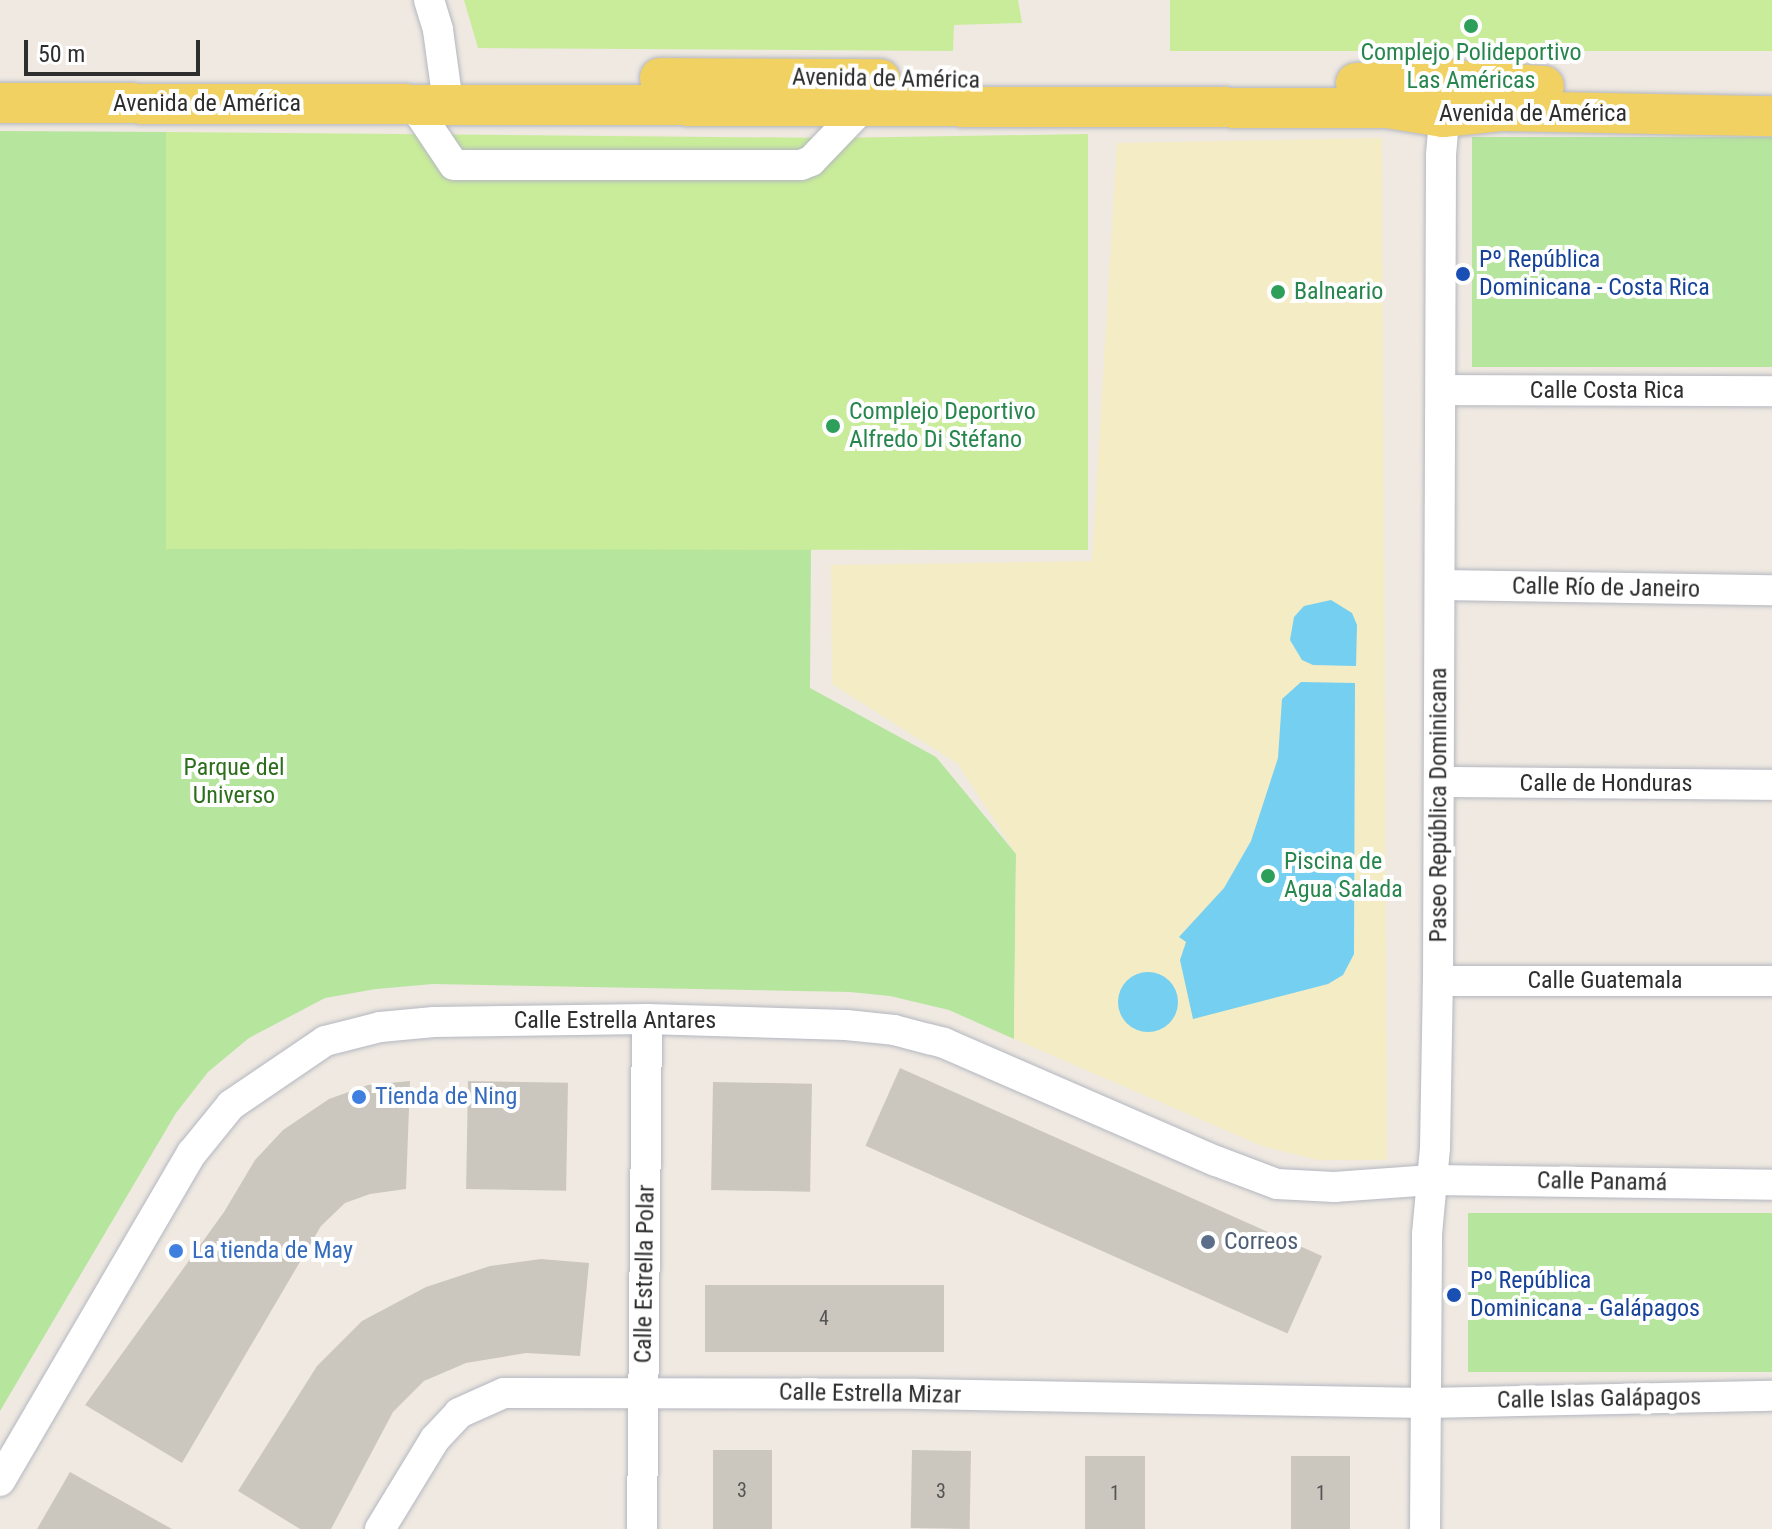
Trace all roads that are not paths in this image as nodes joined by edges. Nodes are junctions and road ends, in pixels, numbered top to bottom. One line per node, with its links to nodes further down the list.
1 (429, 0): 4 (street)
2 (0, 76): 4 (main road, Avenida de América)
3 (1772, 90): 5 (main road, Avenida de América)
4 (436, 95): 5 (main road, Avenida de América); 6 (main road, Avenida de América); 7 (main road, Avenida de América); 7 (street, Avenida de América)
5 (1445, 99): 7 (main road, Avenida de América); 8 (main road, Avenida de América); 9 (street, Paseo República Dominicana)
6 (0, 103)
7 (863, 107)
8 (1772, 116)
9 (1442, 390): 10 (street, Calle Costa Rica); 11 (street, Paseo República Dominicana)
10 (1772, 391)
11 (1441, 585): 12 (street, Calle Río de Janeiro); 13 (street, Paseo República Dominicana)
12 (1772, 590)
13 (1439, 782): 14 (street, Calle de Honduras); 15 (street, Paseo República Dominicana)
14 (1772, 785)
15 (1438, 981): 16 (street, Calle Guatemala); 18 (street, Paseo República Dominicana)
16 (1772, 981)
17 (647, 1019): 18 (street, Calle Estrella Antares); 20 (street, Calle Estrella Polar); 23 (street, Calle Estrella Antares)
18 (1432, 1180): 19 (street, Calle Panamá); 22 (street, Paseo República Dominicana)
19 (1772, 1185)
20 (644, 1392): 22 (street, Calle Estrella Mizar); 24 (street, Calle Estrella Mizar); 25 (street, Calle Estrella Polar)
21 (1772, 1396): 22 (street, Calle Islas Galápagos)
22 (1426, 1403): 26 (street, Paseo República Dominicana)
23 (0, 1481)
24 (380, 1529)
25 (642, 1529)
26 (1425, 1529)

